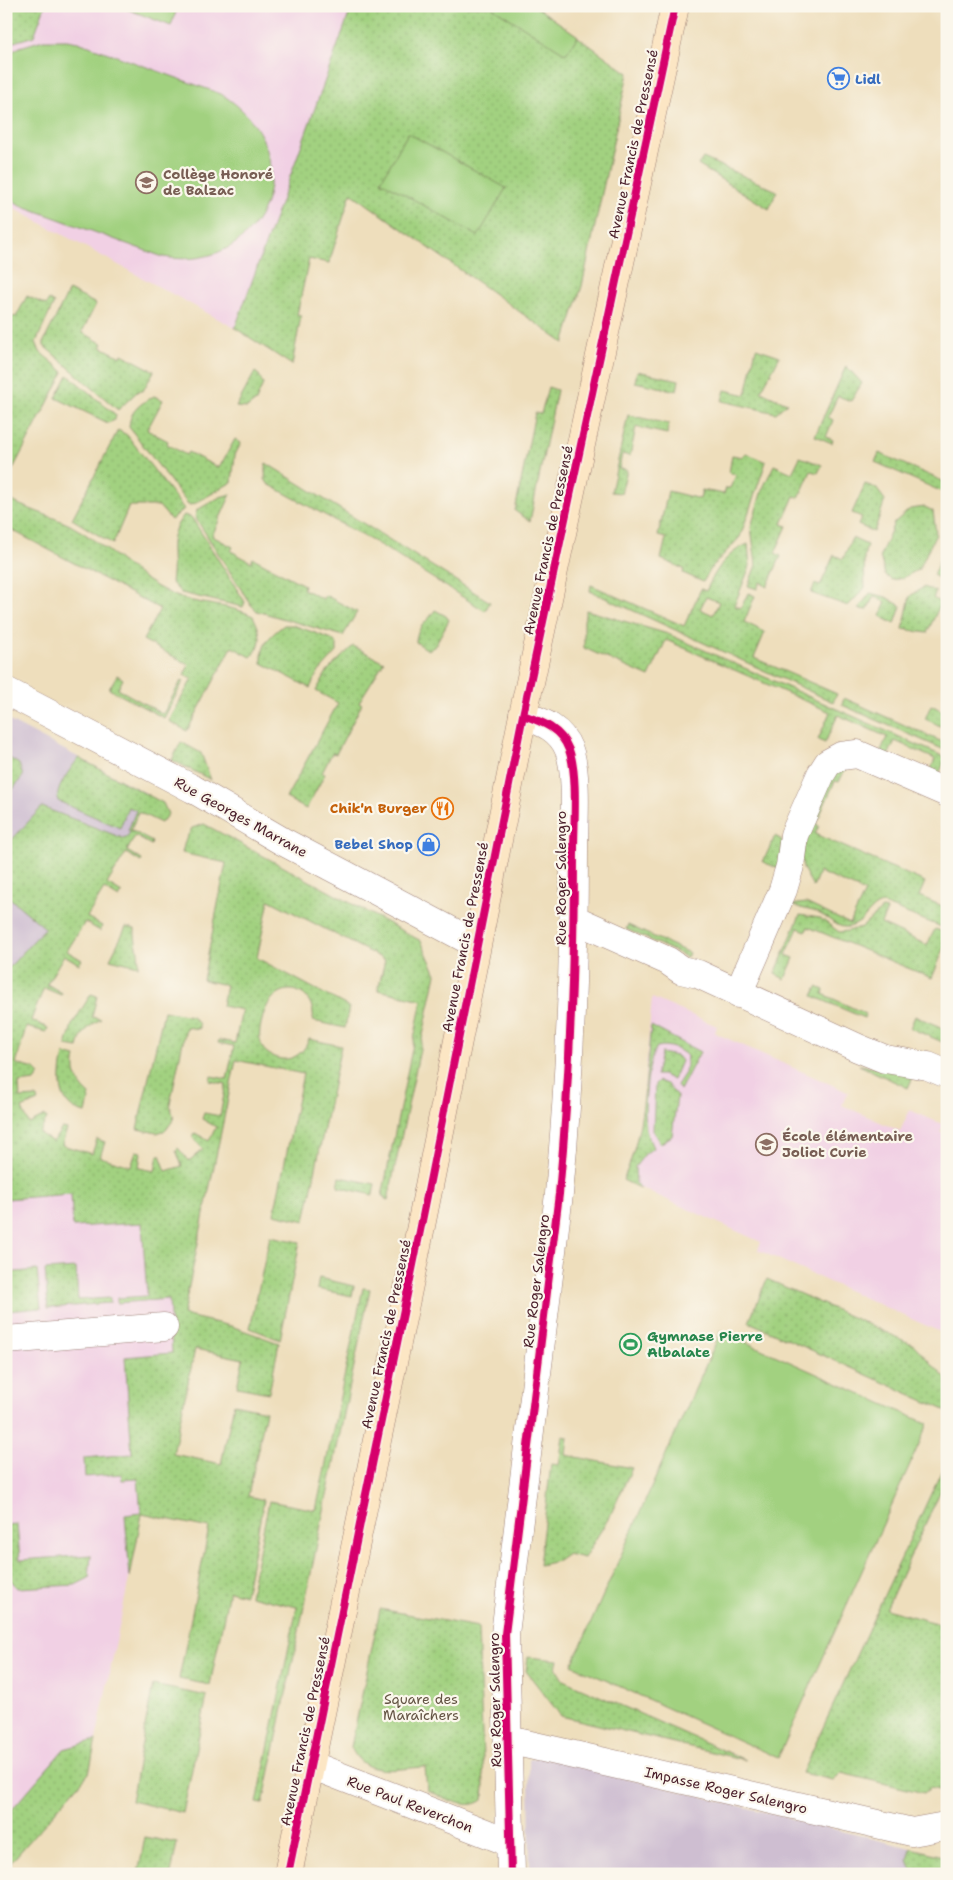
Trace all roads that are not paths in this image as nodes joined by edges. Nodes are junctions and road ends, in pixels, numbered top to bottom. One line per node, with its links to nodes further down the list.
1 (675, 6): 3 (street, Avenue Francis de Pressensé)
2 (6, 691): 6 (street, Rue Georges Marrane)
3 (523, 715): 5 (street, Rue Roger Salengro); 6 (street, Avenue Francis de Pressensé)
4 (947, 794): 7 (street)
5 (574, 919): 7 (street, Rue Roger Salengro); 11 (street, Rue Roger Salengro)
6 (476, 944): 12 (street, Avenue Francis de Pressensé)
7 (738, 994): 8 (street, Rue Roger Salengro)
8 (947, 1074)
9 (164, 1328): 10 (street)
10 (6, 1340)
11 (508, 1740): 13 (street, Impasse Roger Salengro); 14 (street, Rue Roger Salengro)
12 (311, 1765): 14 (street, Rue Paul Reverchon); 15 (street, Avenue Francis de Pressensé)
13 (945, 1826)
14 (511, 1840): 16 (street, Rue Roger Salengro)
15 (288, 1874)
16 (511, 1874)

